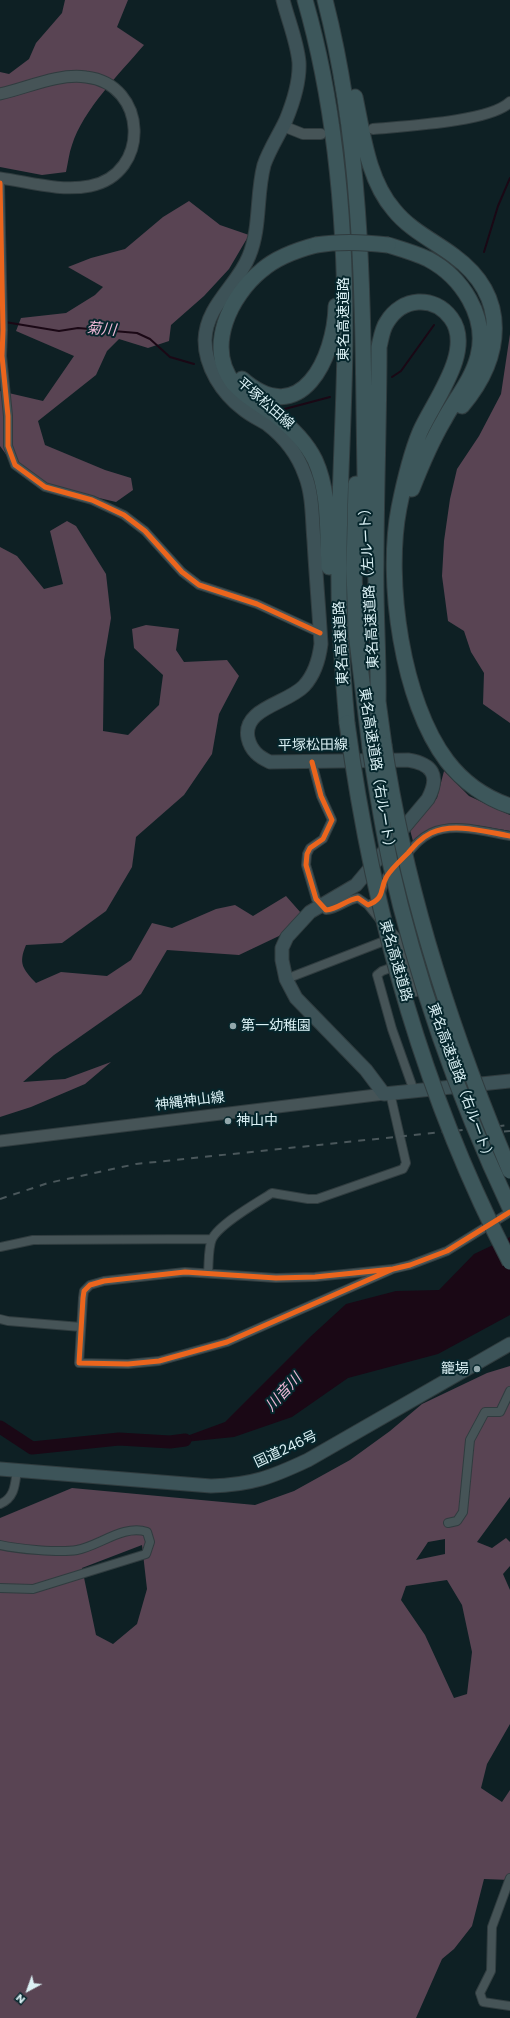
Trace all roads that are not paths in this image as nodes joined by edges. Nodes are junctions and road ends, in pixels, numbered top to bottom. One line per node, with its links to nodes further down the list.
1 (283, 0): 6 (main road, 平塚松田線)
2 (305, 0): 9 (highway, 東名高速道路)
3 (326, 0): 14 (highway, 東名高速道路); 16 (highway)
4 (0, 94): 10 (main road)
5 (510, 102): 7 (street)
6 (283, 126): 8 (street); 18 (main road, 平塚松田線)
7 (373, 128)
8 (321, 134)
9 (334, 143): 12 (highway); 19 (highway, 東名高速道路)
10 (0, 178)
11 (0, 183): 15 (street)
12 (317, 249): 13 (highway); 19 (highway)
13 (387, 250): 16 (highway); 17 (highway)
14 (362, 266): 20 (highway, 東名高速道路（左ルート）); 21 (highway, 東名高速道路（右ルート）)
15 (1, 355): 18 (street)
16 (426, 454): 23 (highway)
17 (408, 471): 20 (highway); 24 (highway)
18 (320, 633): 22 (main road, 平塚松田線)
19 (344, 687): 41 (highway, 東名高速道路, bridge)
20 (378, 703): 21 (highway, 東名高速道路（左ルート）)
21 (377, 747): 36 (highway, 東名高速道路（左ルート）, bridge); 37 (highway, 東名高速道路（右ルート）, bridge)
22 (312, 762): 26 (street); 26 (main road, 平塚松田線)
23 (510, 797)
24 (510, 806)
25 (510, 836): 27 (street)
26 (321, 904): 27 (street); 30 (main road, 平塚松田線)
27 (368, 905): 28 (street)
28 (396, 936): 29 (street); 30 (street)
29 (407, 962): 31 (street); 33 (street)
30 (286, 979): 34 (main road, 平塚松田線)
31 (416, 992)
32 (510, 1082): 33 (main road)
33 (414, 1091): 34 (main road)
34 (387, 1094): 35 (main road, 神縄神山線); 39 (street)
35 (0, 1141)
36 (510, 1171)
37 (510, 1208)
38 (510, 1212): 42 (street)
39 (212, 1239): 40 (street); 43 (street)
40 (0, 1247)
41 (510, 1262)
42 (393, 1269): 43 (street); 45 (street)
43 (208, 1273): 45 (street)
44 (0, 1319): 45 (street)
45 (81, 1328)
46 (510, 1344): 49 (highway, 国道246号)
47 (510, 1391): 51 (street)
48 (0, 1469): 49 (highway, 国道246号)
49 (17, 1470): 50 (street)
50 (0, 1504)
51 (448, 1523)
52 (0, 1545): 53 (street)
53 (0, 1588)
54 (510, 1878): 55 (street)
55 (510, 2006)

